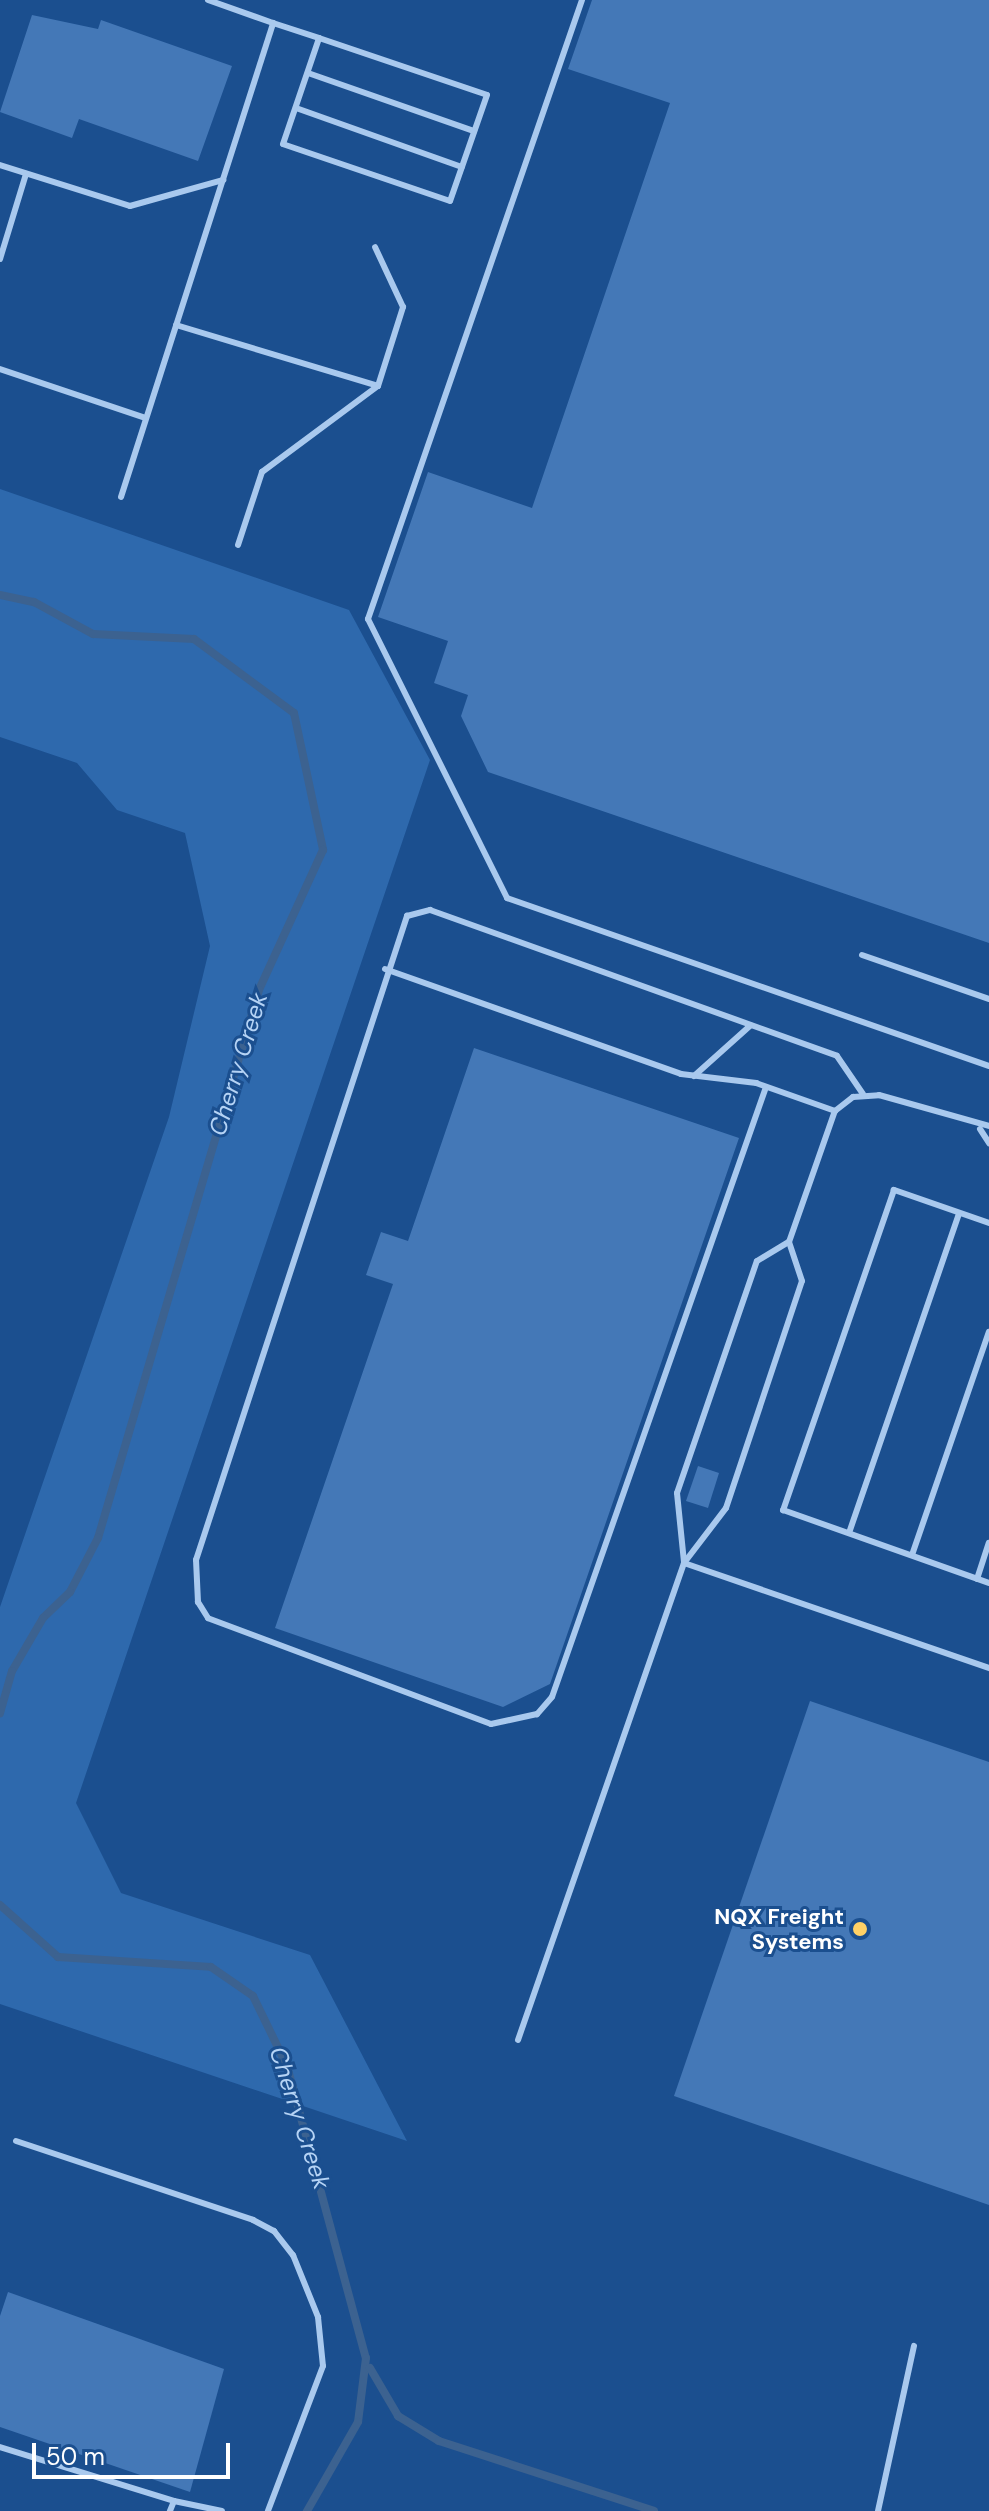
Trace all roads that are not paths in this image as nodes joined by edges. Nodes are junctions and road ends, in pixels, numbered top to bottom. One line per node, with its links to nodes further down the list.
1 (208, 0): 3 (lane)
2 (582, 0): 24 (lane)
3 (273, 23): 4 (lane); 11 (lane)
4 (319, 38): 5 (lane); 7 (lane)
5 (308, 73): 6 (lane); 7 (lane)
6 (296, 108): 9 (lane); 9 (lane)
7 (474, 131): 9 (lane)
8 (0, 165): 10 (lane)
9 (462, 167)
10 (26, 174): 11 (lane); 13 (lane)
11 (223, 180): 14 (lane)
12 (375, 247): 16 (lane)
13 (0, 259)
14 (176, 325): 16 (lane); 17 (lane)
15 (0, 369): 17 (lane)
16 (378, 386): 19 (lane)
17 (146, 418): 18 (lane)
18 (121, 497)
19 (238, 545)
20 (862, 955): 22 (lane)
21 (385, 969): 23 (lane); 25 (lane); 26 (lane)
22 (989, 999)
23 (751, 1025): 25 (lane); 27 (lane)
24 (989, 1066)
25 (694, 1077): 26 (lane)
26 (766, 1087): 28 (lane)
27 (863, 1094): 28 (lane); 30 (lane)
28 (835, 1111): 34 (lane)
29 (989, 1126): 30 (lane)
30 (980, 1129): 31 (lane)
31 (989, 1143)
32 (959, 1213): 33 (lane); 36 (lane); 36 (lane)
33 (989, 1223)
34 (789, 1242): 39 (lane); 39 (lane)
35 (989, 1332): 38 (lane)
36 (849, 1533): 38 (lane)
37 (989, 1543): 40 (lane)
38 (912, 1555): 40 (lane)
39 (684, 1563): 42 (lane); 43 (lane)
40 (977, 1579): 41 (lane)
41 (989, 1583)
42 (989, 1668)
43 (518, 2040)
44 (16, 2141): 50 (lane)
45 (914, 2346): 51 (lane)
46 (0, 2447): 47 (lane)
47 (174, 2501): 48 (lane); 49 (lane)
48 (170, 2511)
49 (222, 2511)
50 (268, 2511)
51 (878, 2511)

